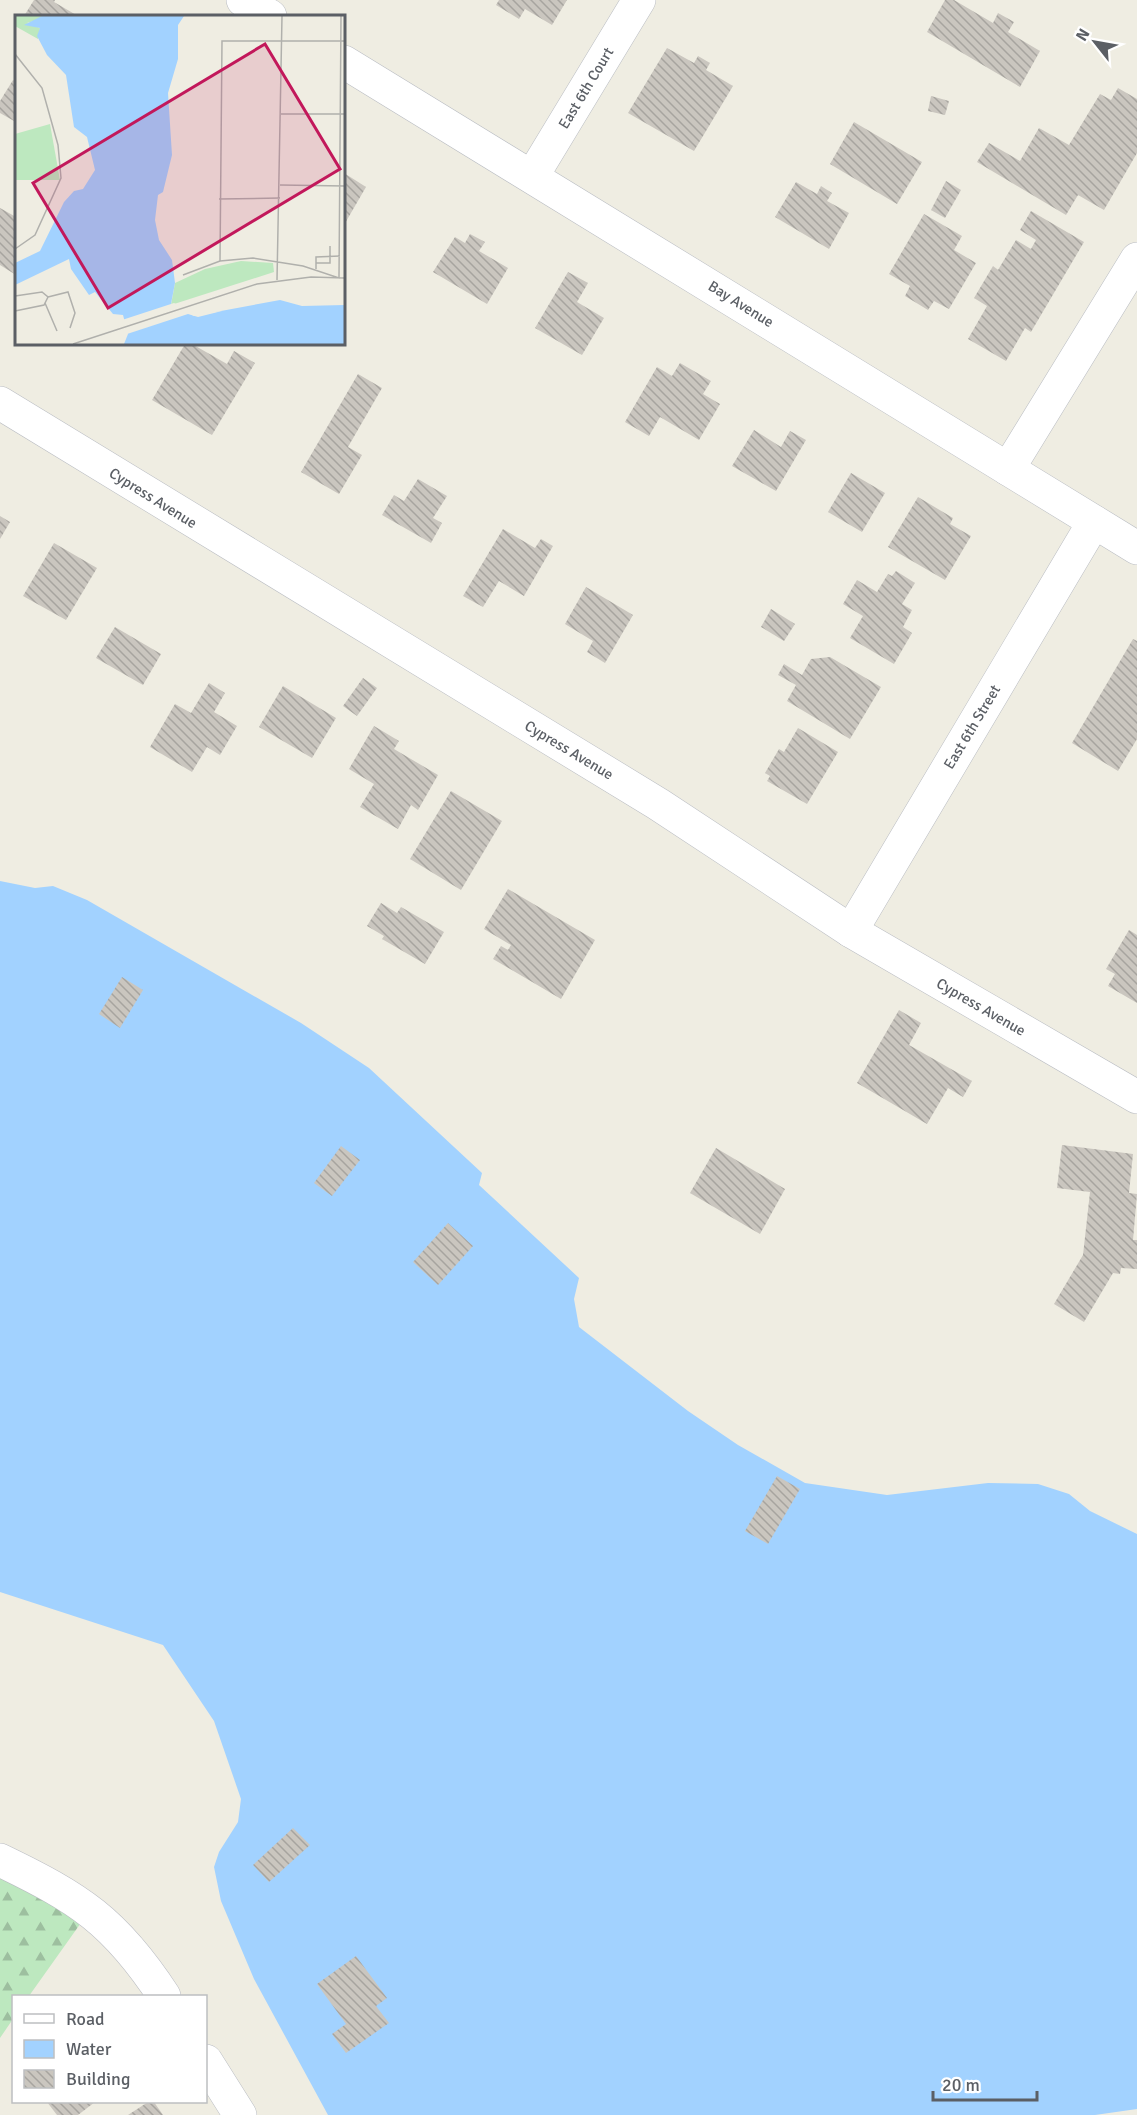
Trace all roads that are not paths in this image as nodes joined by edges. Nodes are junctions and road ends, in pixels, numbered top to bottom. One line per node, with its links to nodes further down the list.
1 (243, 0): 3 (street)
2 (639, 0): 5 (street, East 6th Court)
3 (268, 15)
4 (345, 63): 5 (street, Bay Avenue)
5 (533, 175): 8 (street, Bay Avenue)
6 (1137, 259): 8 (street)
7 (0, 403): 11 (street, Cypress Avenue)
8 (1008, 469): 9 (street, Bay Avenue)
9 (1094, 522): 10 (street, Bay Avenue); 11 (street, East 6th Street)
10 (1137, 548)
11 (851, 931): 12 (street, Cypress Avenue)
12 (1137, 1097)
13 (0, 1860): 14 (street)
14 (163, 1995)
15 (207, 2063): 16 (street)
16 (240, 2115)

